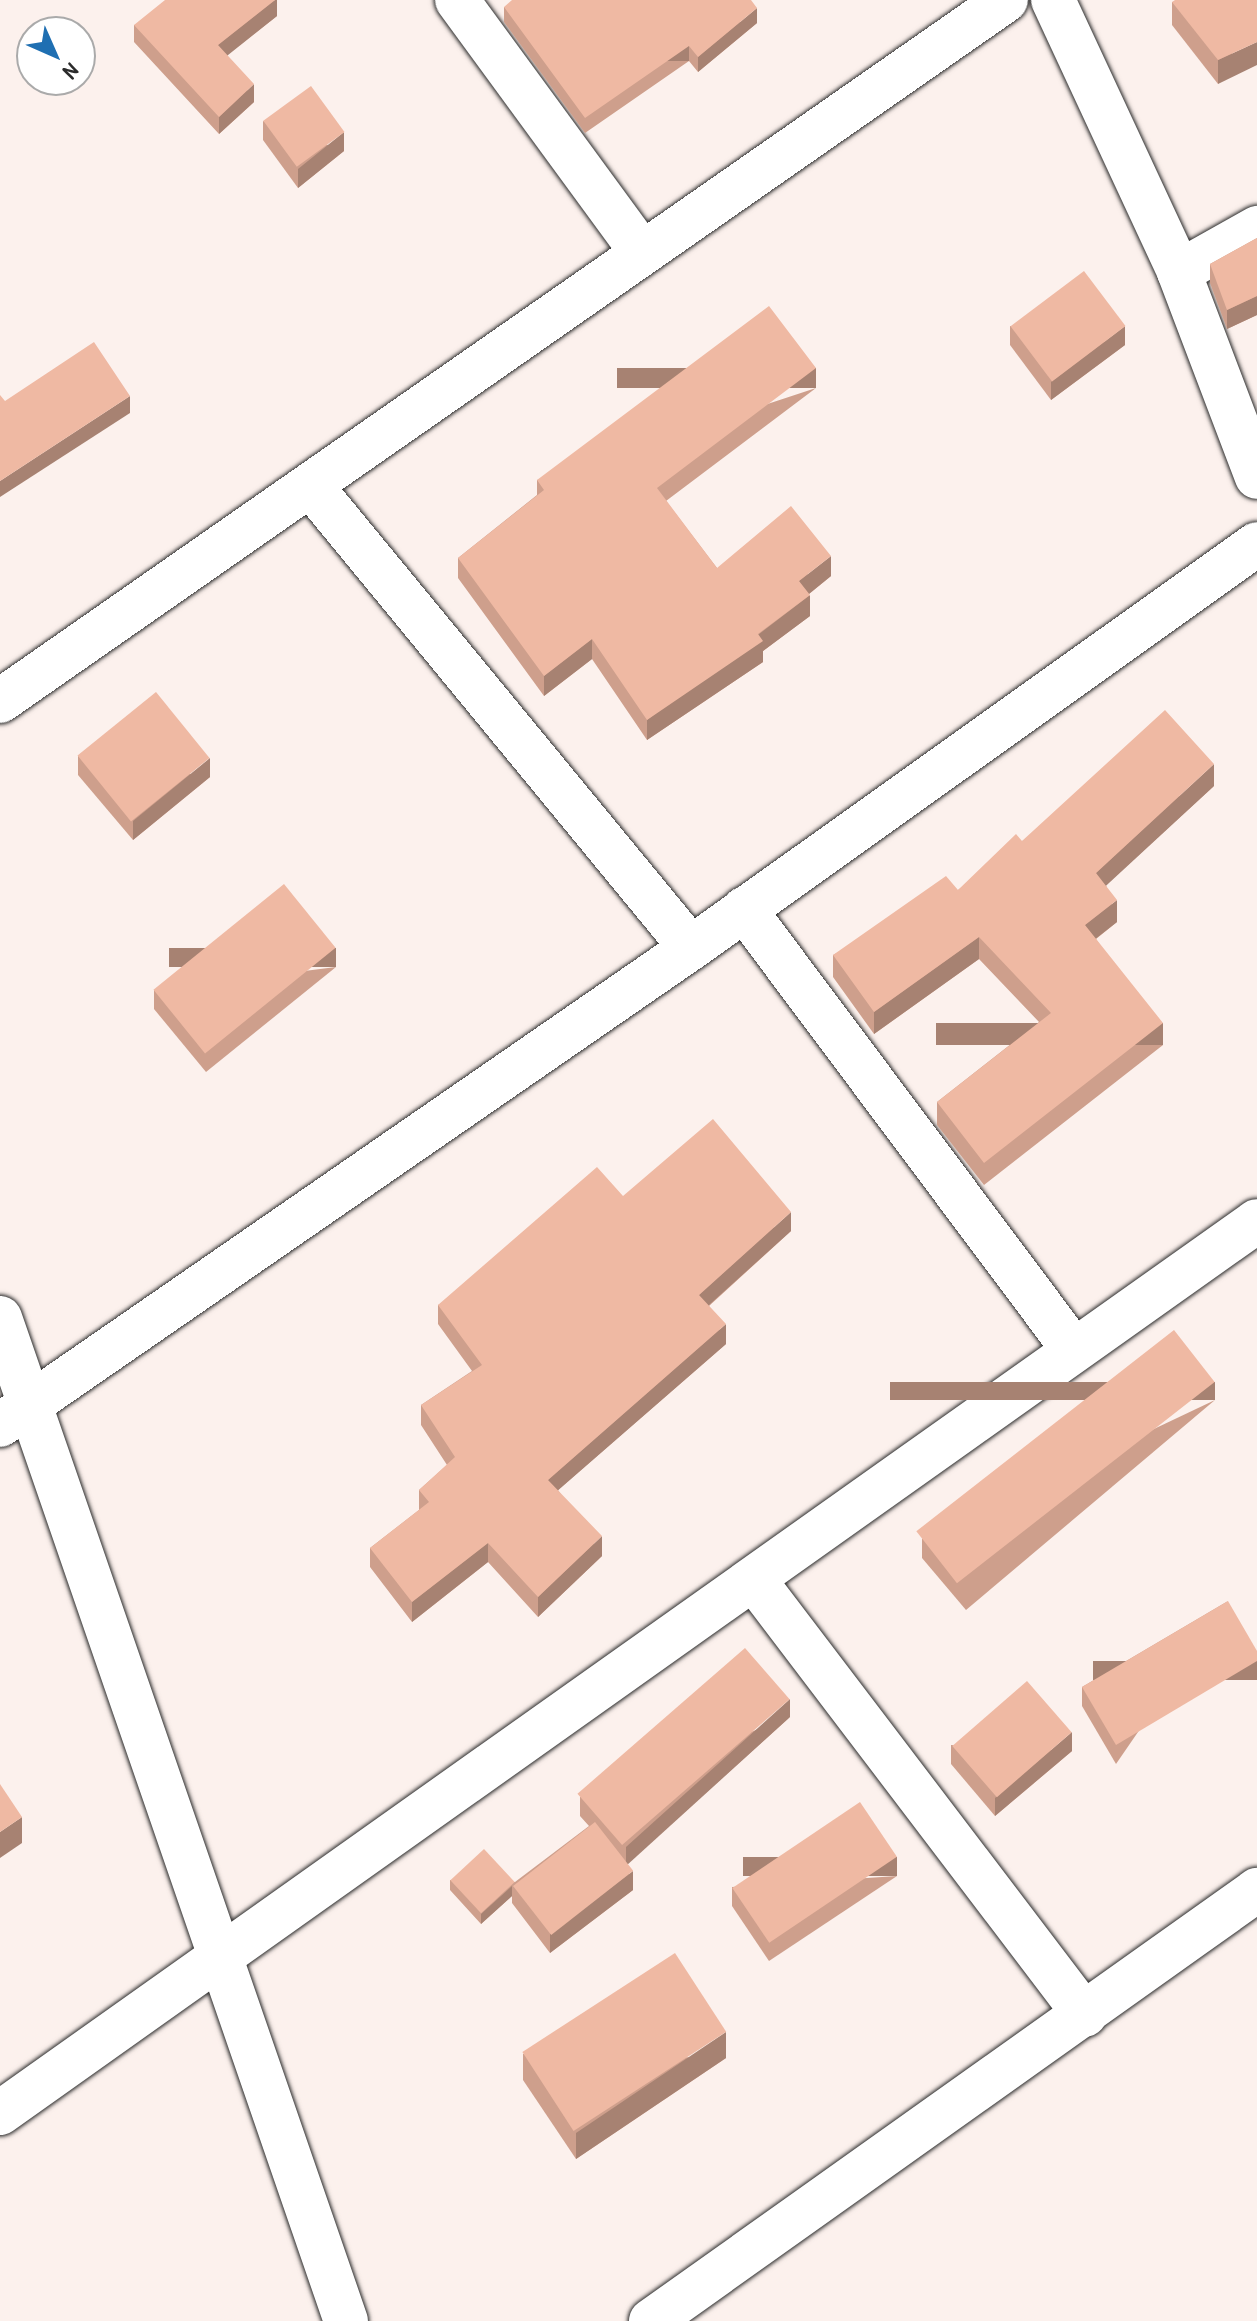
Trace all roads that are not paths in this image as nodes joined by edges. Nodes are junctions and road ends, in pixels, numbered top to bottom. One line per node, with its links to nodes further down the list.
1 (457, 0): 5 (street)
2 (1006, 0): 5 (street)
3 (1053, 0): 6 (street)
4 (1257, 228): 6 (street)
5 (642, 253): 8 (street)
6 (1179, 272): 7 (street)
7 (1257, 477)
8 (311, 486): 10 (street); 12 (street)
9 (1257, 544): 11 (street)
10 (0, 701)
11 (744, 909): 12 (street); 15 (street)
12 (691, 948): 16 (street)
13 (1257, 1221): 15 (street)
14 (0, 1318): 16 (street)
15 (1073, 1349): 17 (street)
16 (15, 1415): 19 (street)
17 (755, 1581): 19 (street); 20 (street)
18 (1257, 1890): 20 (street)
19 (220, 1953): 21 (street); 22 (street)
20 (1085, 2015): 23 (street)
21 (0, 2113)
22 (346, 2321)
23 (651, 2321)

